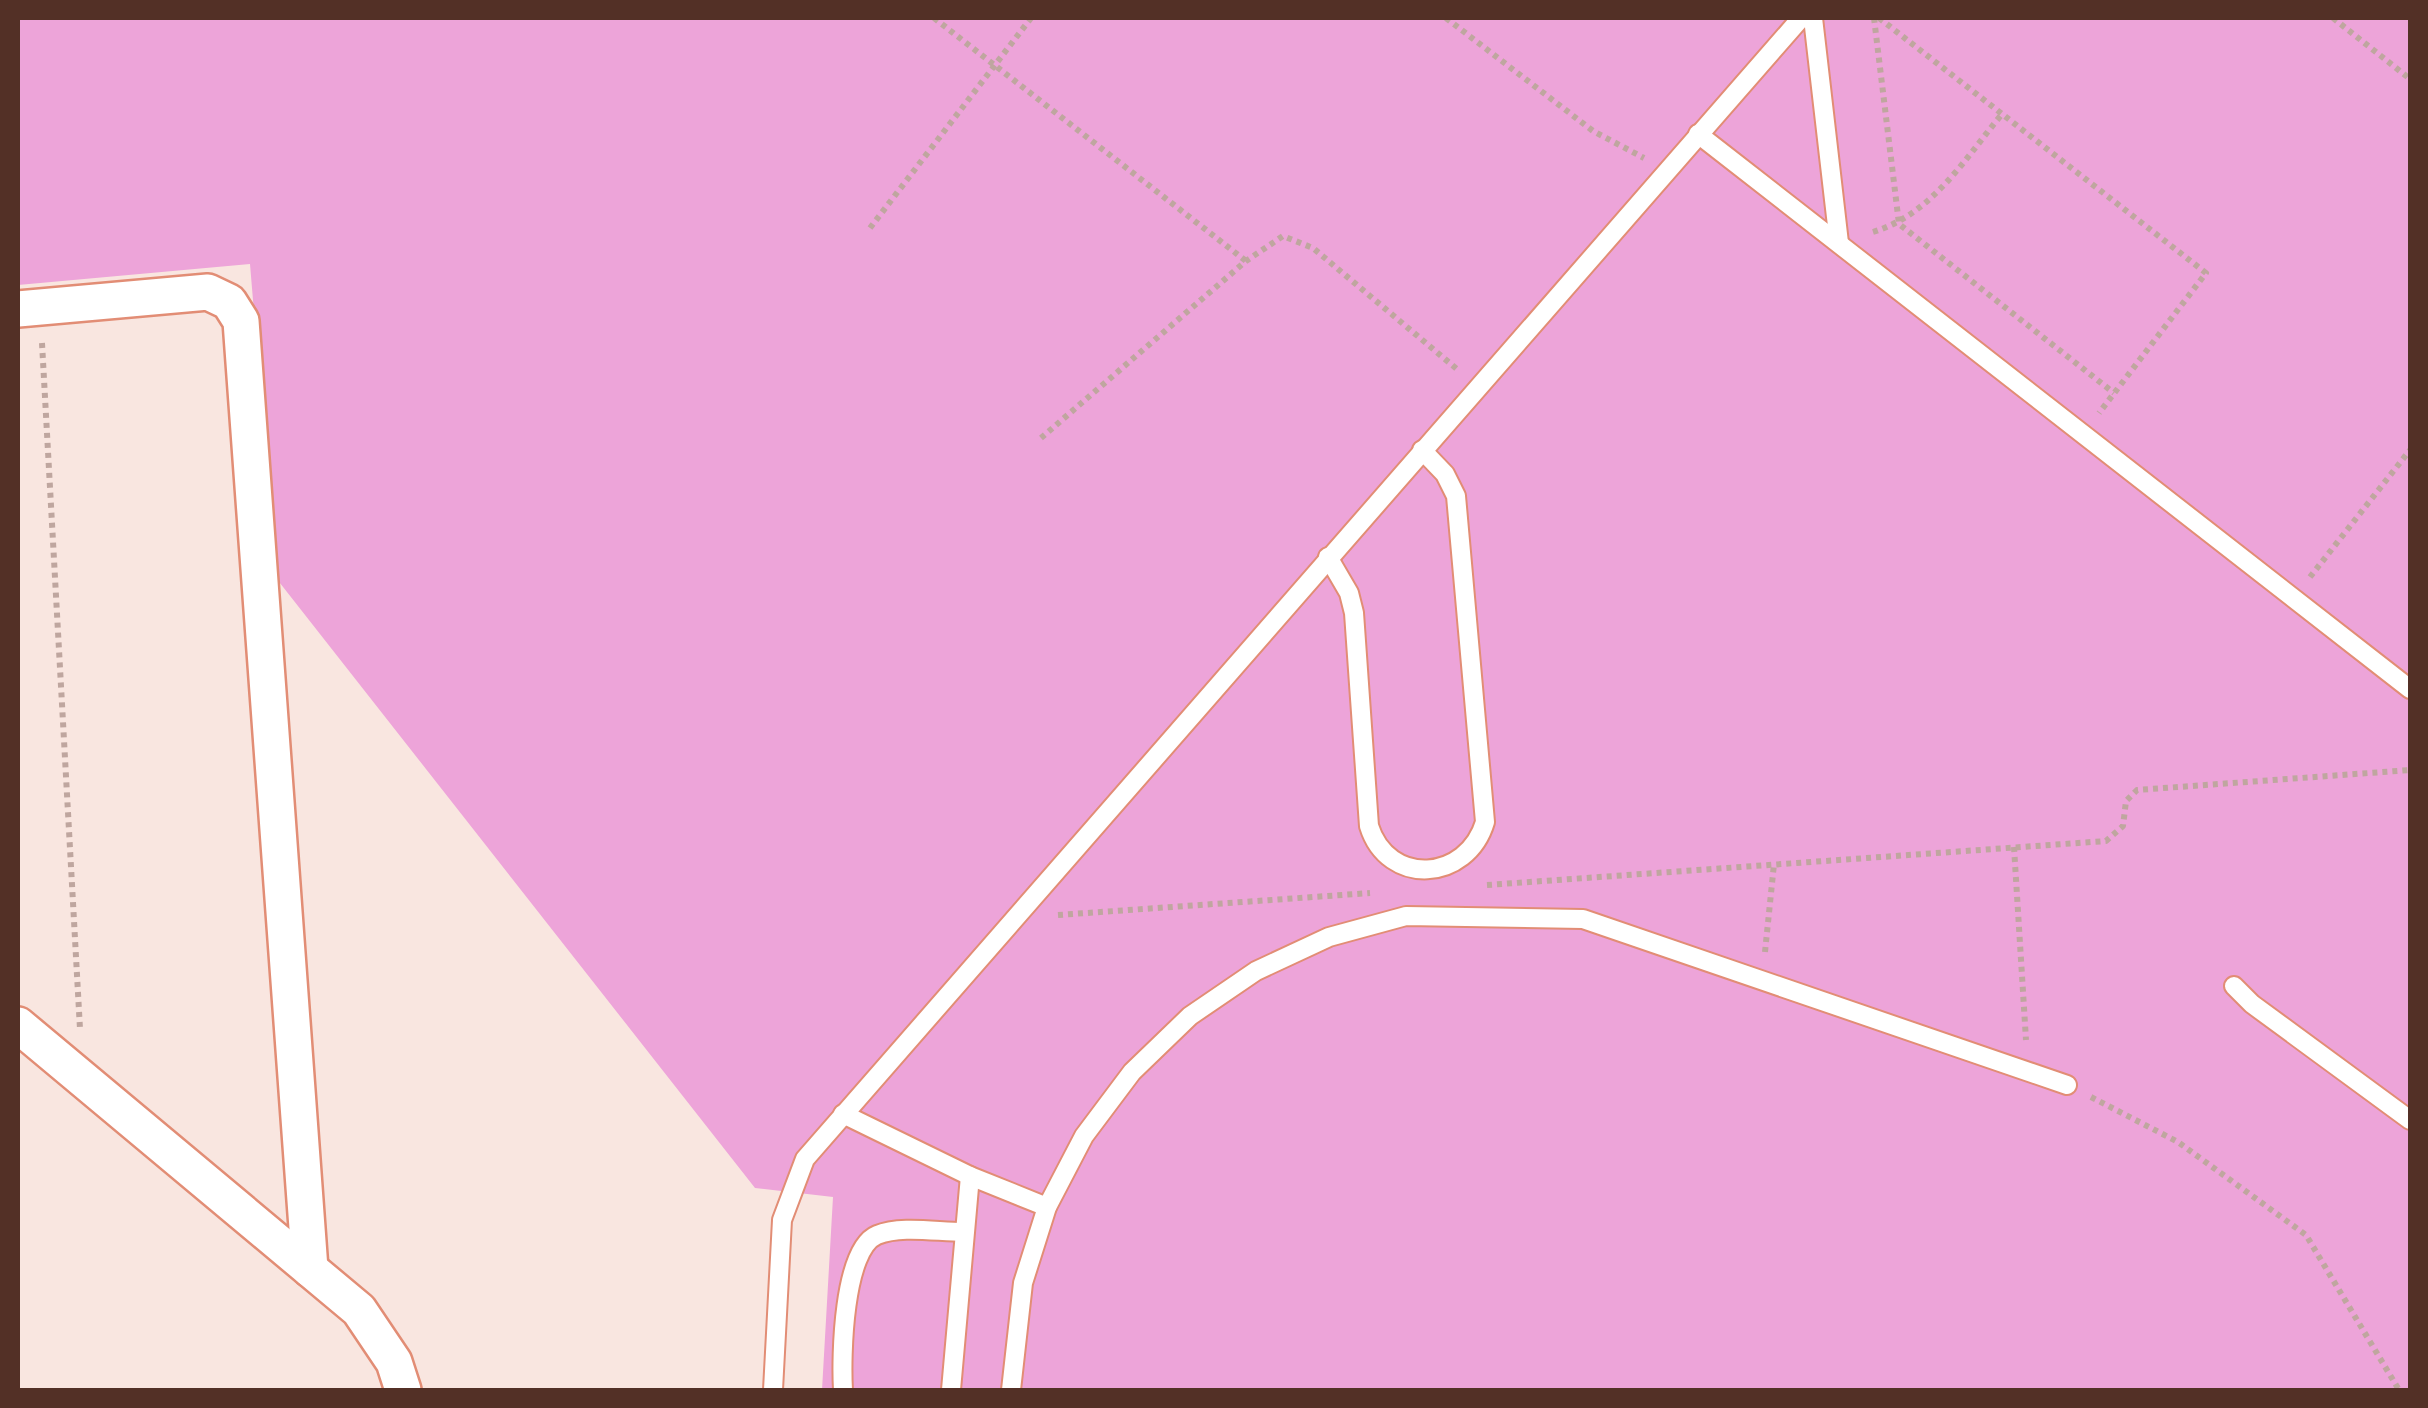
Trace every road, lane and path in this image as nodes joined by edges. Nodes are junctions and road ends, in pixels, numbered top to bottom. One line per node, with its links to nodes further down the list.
1 (934, 18): 8 (path)
2 (1031, 18): 8 (path)
3 (1446, 18): 12 (path)
4 (1801, 18): 11 (lane)
5 (1813, 18): 15 (lane)
6 (1876, 18): 10 (path); 13 (path)
7 (2333, 18): 9 (path)
8 (995, 65): 14 (path); 16 (path)
9 (2410, 79)
10 (2002, 114): 13 (path); 19 (path)
11 (1698, 134): 12 (lane); 15 (lane)
12 (1665, 173): 18 (lane)
13 (1899, 224): 15 (path); 19 (path)
14 (870, 228)
15 (1838, 244): 20 (lane)
16 (1246, 261): 18 (path); 21 (path)
17 (29, 308): 37 (path); 44 (street)
18 (1477, 386): 22 (lane)
19 (2114, 393): 20 (path)
20 (2083, 434): 25 (lane)
21 (1040, 438)
22 (1422, 450): 24 (lane); 24 (lane)
23 (2410, 450): 25 (path)
24 (1328, 558): 32 (lane)
25 (2293, 598): 26 (lane)
26 (2410, 688)
27 (2410, 770): 28 (path)
28 (2014, 847): 29 (path); 36 (path)
29 (1774, 864): 30 (path); 33 (path)
30 (1482, 885)
31 (1374, 892): 32 (path)
32 (1012, 918): 39 (lane)
33 (1761, 983): 36 (lane); 42 (lane)
34 (2234, 986): 40 (lane)
35 (18, 1025): 37 (street)
36 (2028, 1072): 38 (lane)
37 (82, 1079): 44 (street)
38 (2068, 1085): 50 (path)
39 (843, 1114): 41 (lane); 46 (lane)
40 (2410, 1120)
41 (970, 1176): 42 (lane); 43 (lane)
42 (1047, 1207): 49 (lane)
43 (963, 1232): 47 (lane); 48 (lane)
44 (310, 1269): 45 (street)
45 (403, 1390)
46 (773, 1390)
47 (843, 1390)
48 (951, 1390)
49 (1011, 1390)
50 (2399, 1390)

